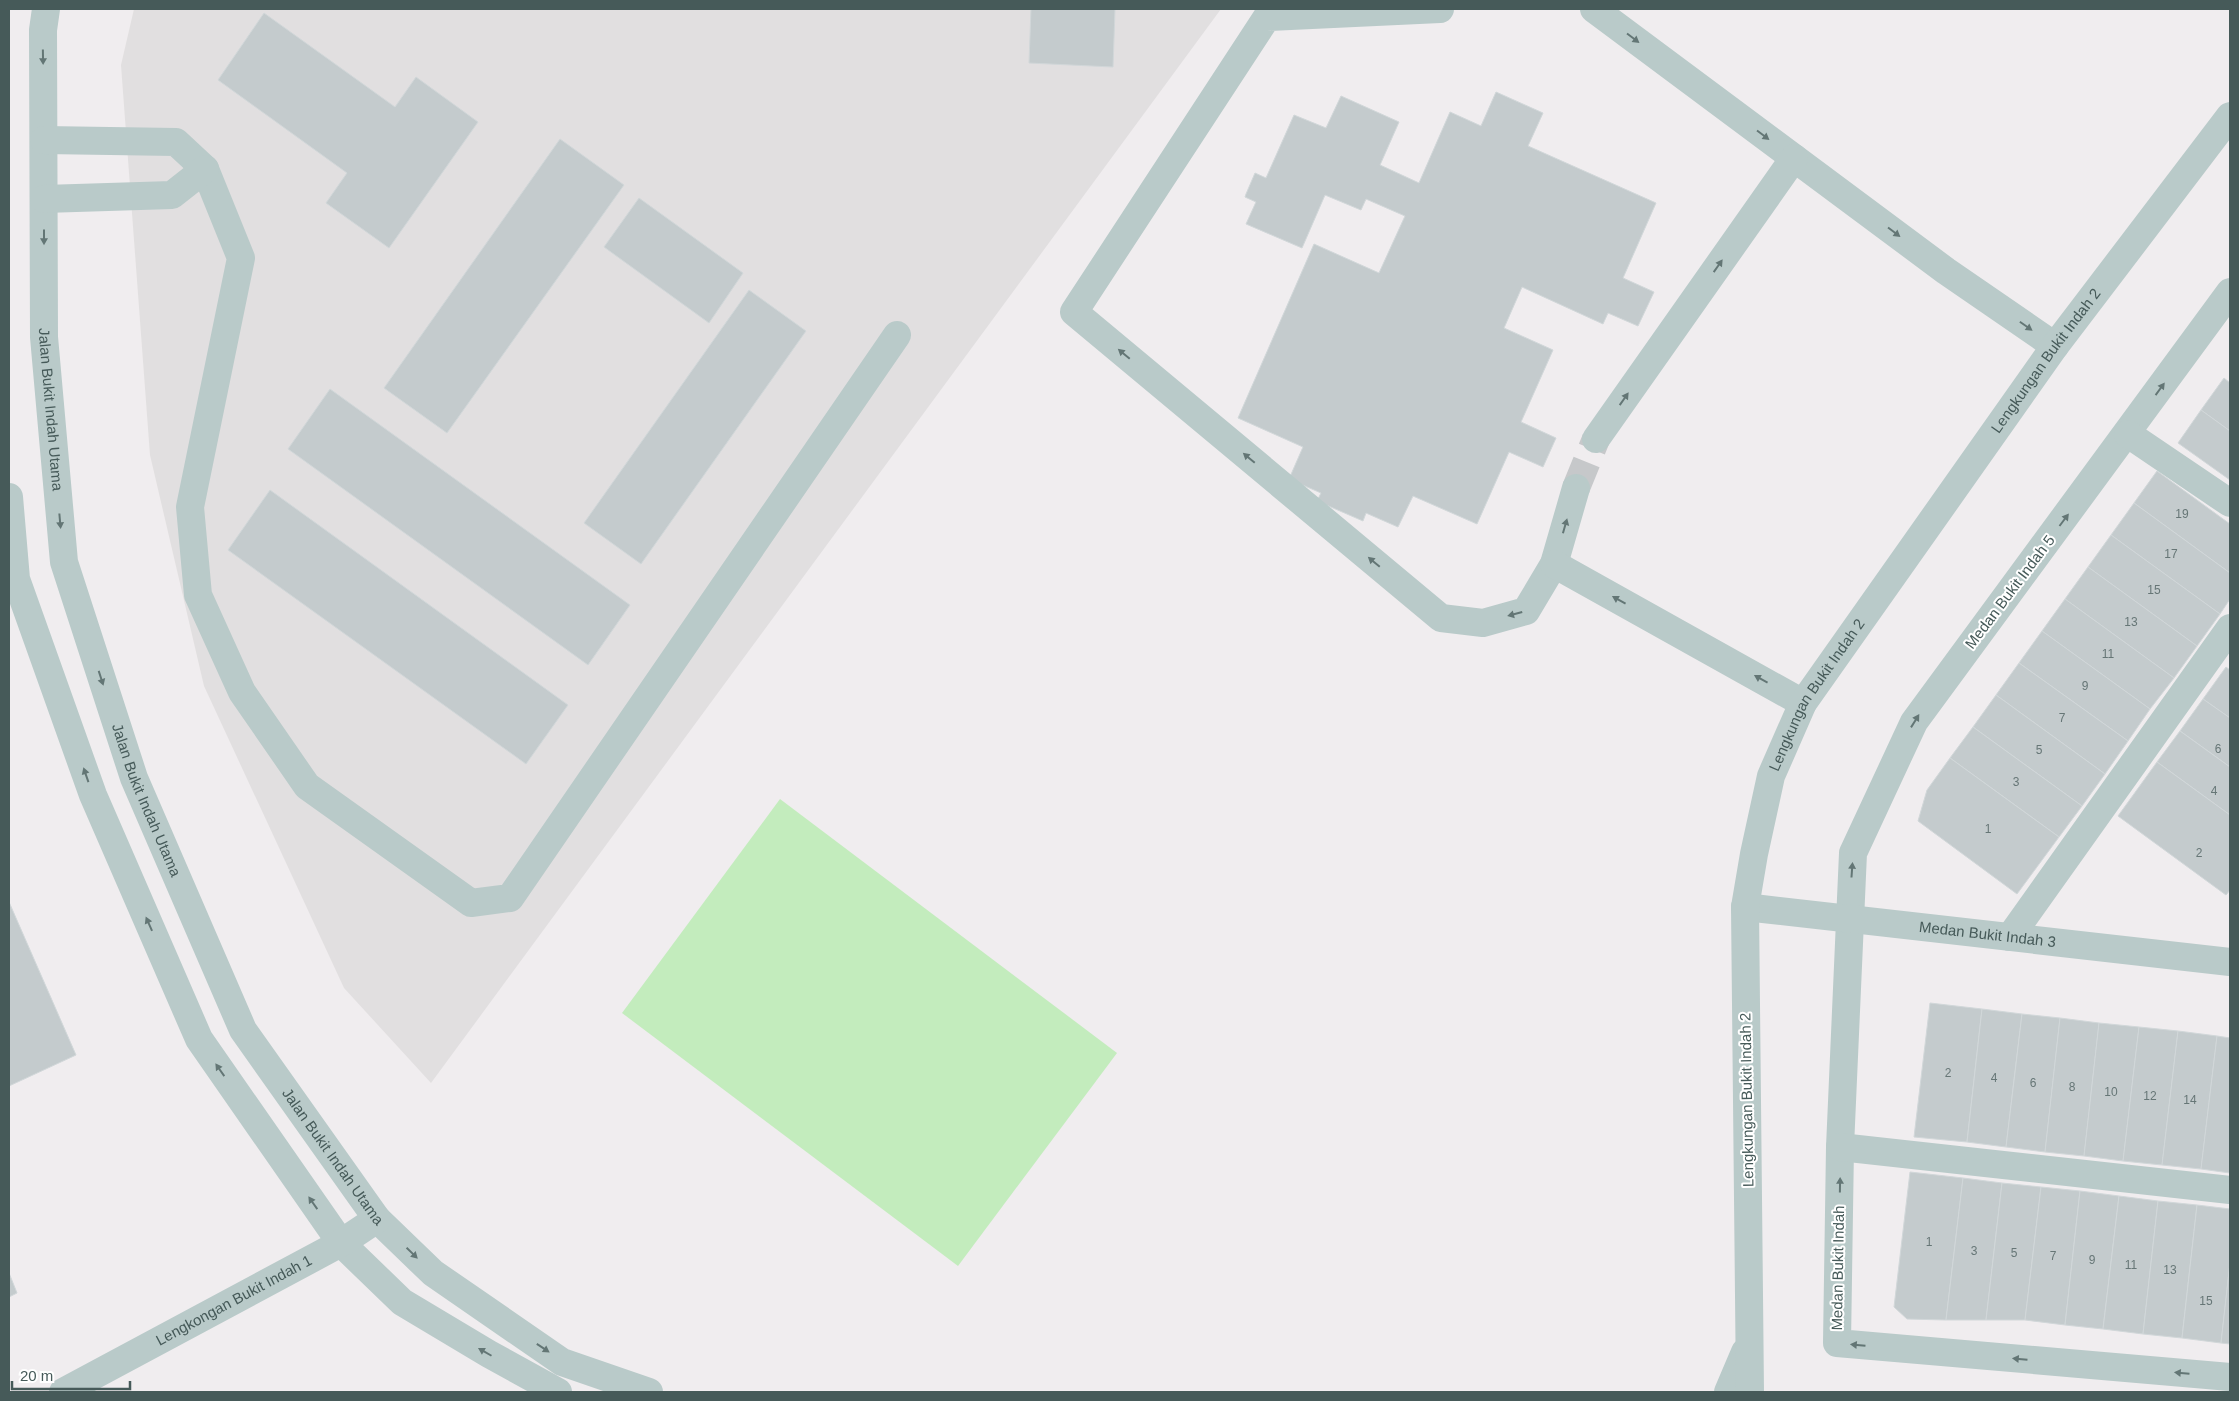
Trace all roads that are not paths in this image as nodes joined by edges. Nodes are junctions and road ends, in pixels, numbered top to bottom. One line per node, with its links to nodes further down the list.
1 (46, 9): 5 (street, Jalan Bukit Indah Utama, one-way to 5)
2 (1440, 9): 17 (street, one-way to 2)
3 (1594, 9): 6 (street, one-way to 6)
4 (2230, 116): 11 (street, Lengkungan Bukit Indah 2)
5 (44, 140): 7 (street); 8 (street, Jalan Bukit Indah Utama)
6 (1794, 158): 11 (street, one-way to 11); 13 (street, one-way to 6)
7 (205, 169): 8 (street); 10 (street)
8 (44, 199): 26 (street, Jalan Bukit Indah Utama, one-way to 26)
9 (2230, 292): 12 (street, Medan Bukit Indah 5, one-way to 9)
10 (897, 335)
11 (2055, 346): 19 (street, Lengkungan Bukit Indah 2)
12 (2128, 434): 16 (street); 21 (street, Medan Bukit Indah 5, one-way to 12)
13 (1596, 439)
14 (1576, 488): 17 (street, one-way to 14)
15 (9, 497): 27 (street, one-way to 15)
16 (2230, 503)
17 (1554, 564): 19 (street, one-way to 17)
18 (2230, 628): 22 (street)
19 (1803, 703): 20 (street, Lengkungan Bukit Indah 2)
20 (1745, 907): 21 (street, Medan Bukit Indah 3); 28 (street, Lengkungan Bukit Indah 2)
21 (1849, 918): 22 (street, Medan Bukit Indah 3); 24 (street, Medan Bukit Indah)
22 (2010, 937): 23 (street, Medan Bukit Indah 3)
23 (2230, 962)
24 (1840, 1147): 25 (street); 29 (street, Medan Bukit Indah, one-way to 24)
25 (2230, 1190)
26 (377, 1219): 27 (street, Lengkongan Bukit Indah 1); 32 (street, Jalan Bukit Indah Utama, one-way to 32)
27 (341, 1244): 30 (street, Lengkongan Bukit Indah 1); 31 (street, one-way to 27)
28 (1750, 1339): 33 (street); 34 (street, Lengkungan Bukit Indah 2); 35 (street)
29 (2230, 1377)
30 (63, 1392)
31 (558, 1392)
32 (649, 1392)
33 (1728, 1392)
34 (1750, 1392)
35 (1759, 1392)

